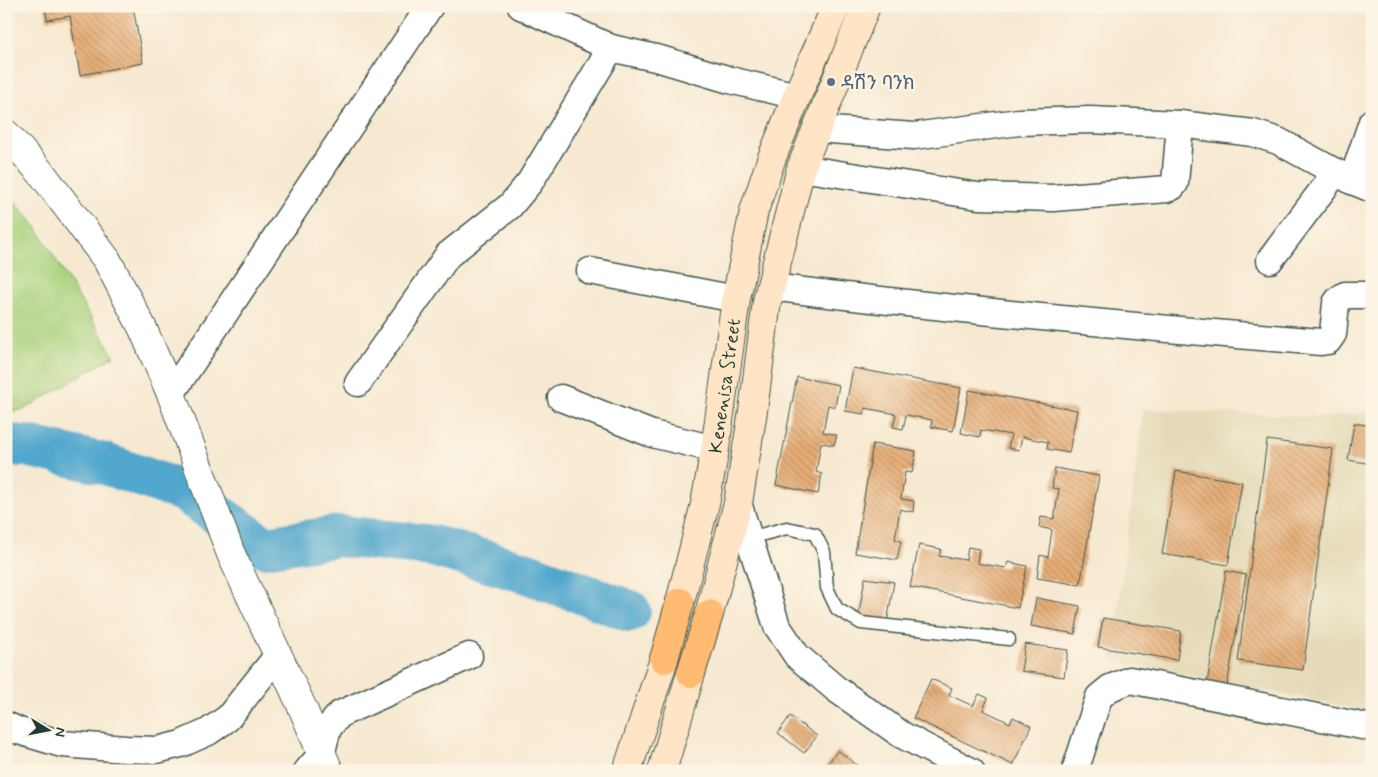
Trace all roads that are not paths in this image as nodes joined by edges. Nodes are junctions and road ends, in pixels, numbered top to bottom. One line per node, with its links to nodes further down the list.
1 (430, 6): 19 (street)
2 (521, 6): 5 (street)
3 (836, 6): 6 (main road, Kenenisa Street)
4 (866, 6): 9 (main road, Kenenisa Street)
5 (611, 48): 6 (street); 18 (street)
6 (797, 96): 17 (main road, Kenenisa Street)
7 (1372, 122): 12 (street)
8 (1180, 124): 9 (street); 11 (street); 12 (street)
9 (816, 128): 11 (main road, Kenenisa Street)
10 (6, 134): 19 (street)
11 (801, 168): 15 (main road, Kenenisa Street)
12 (1353, 181): 13 (street)
13 (1270, 260)
14 (590, 271): 17 (street)
15 (771, 287): 16 (street); 22 (main road, Kenenisa Street)
16 (1372, 295)
17 (736, 299): 21 (main road, Kenenisa Street)
18 (358, 383)
19 (171, 394): 25 (street)
20 (561, 398): 21 (street)
21 (715, 449): 30 (main road, Kenenisa Street)
22 (738, 503): 23 (street); 31 (main road, Kenenisa Street)
23 (749, 538): 24 (lane); 32 (street)
24 (1009, 639)
25 (278, 655): 27 (street); 29 (street)
26 (469, 656): 29 (street)
27 (6, 725)
28 (1372, 728): 33 (street)
29 (319, 766)
30 (628, 771)
31 (662, 771)
32 (971, 771)
33 (1075, 771)

